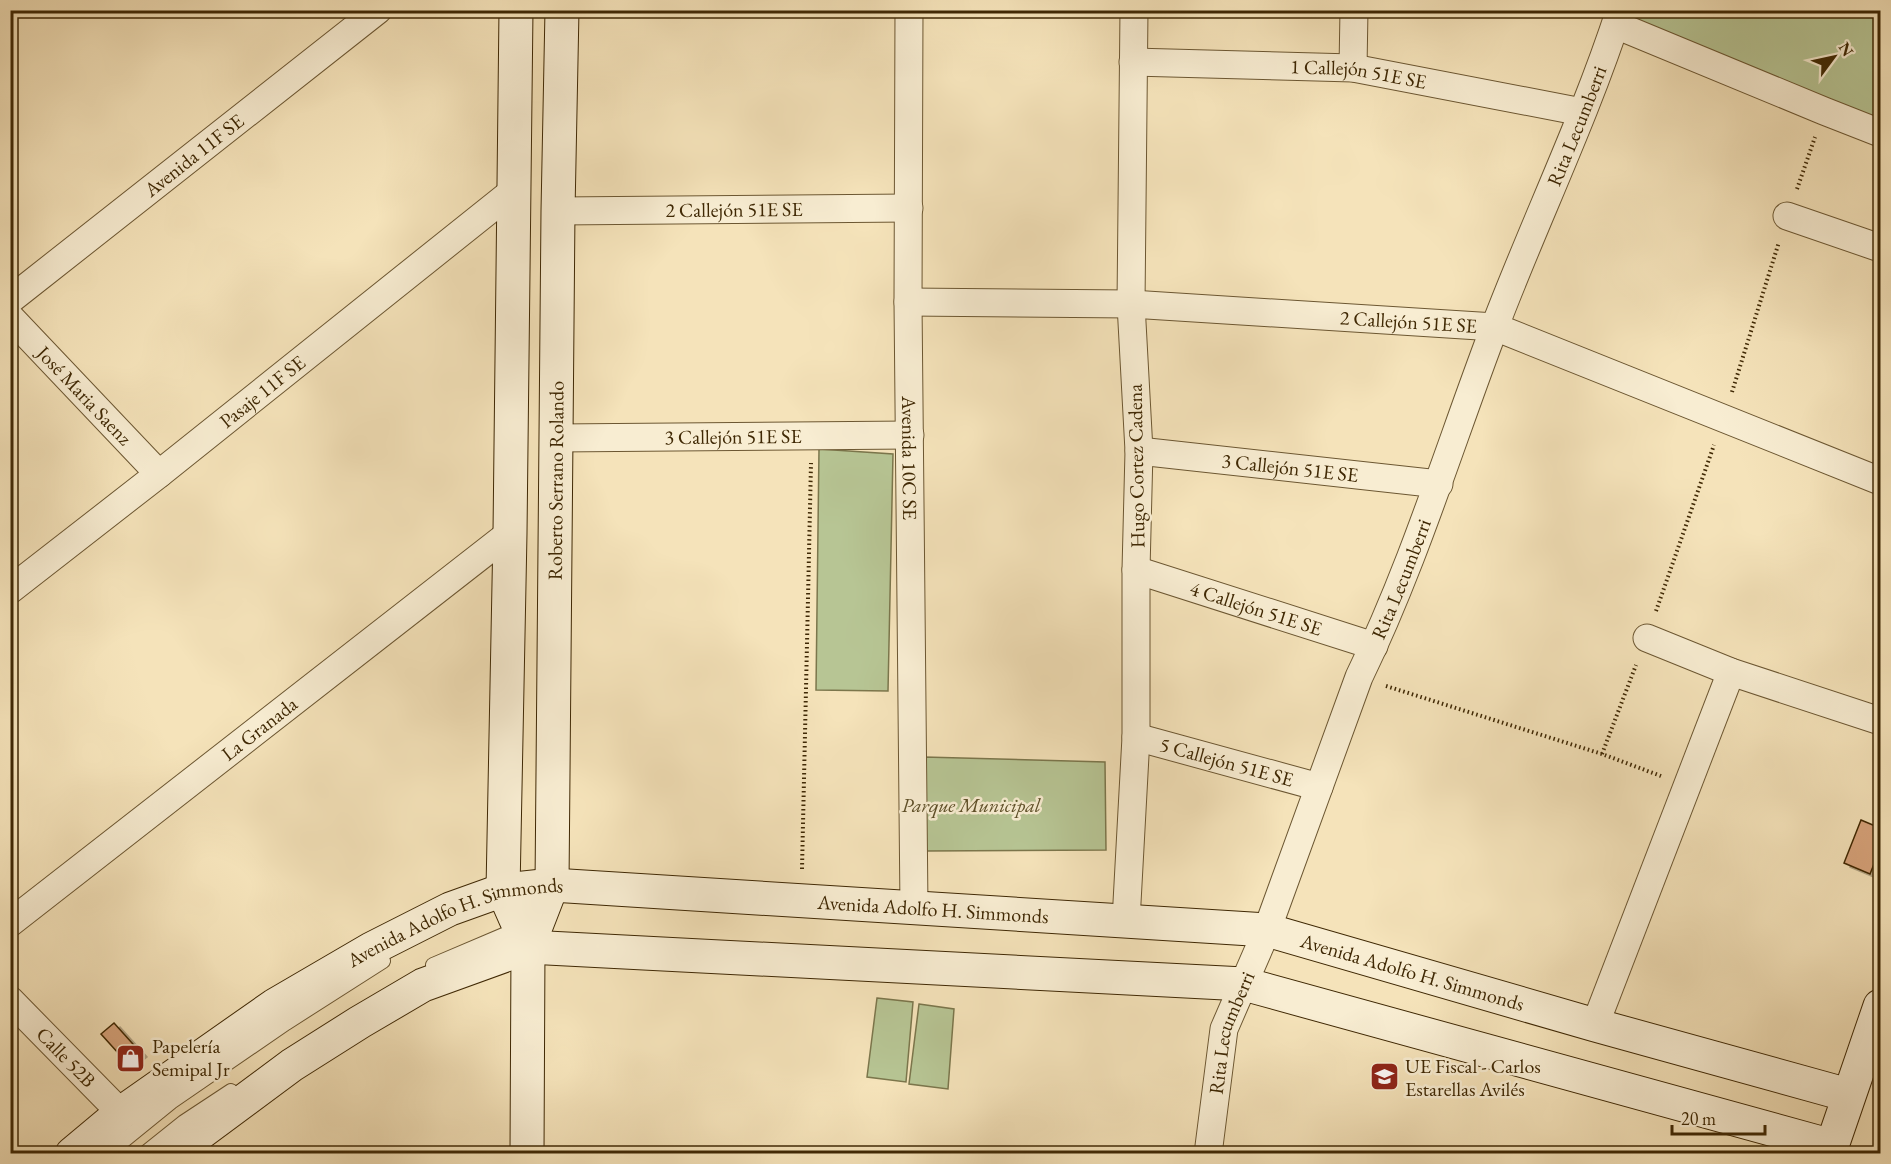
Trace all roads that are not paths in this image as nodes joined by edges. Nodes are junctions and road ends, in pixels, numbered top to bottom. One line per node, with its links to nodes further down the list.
1 (378, 10): 19 (street, Avenida 11F SE)
2 (516, 10): 14 (street, Roberto Serrano Rolando)
3 (527, 10): 36 (lane, Roberto Serrano Rolando)
4 (549, 10): 40 (lane, Roberto Serrano Rolando)
5 (562, 10): 16 (street, Roberto Serrano Rolando)
6 (909, 10): 15 (street, Avenida 10C SE)
7 (1134, 10): 10 (street, Hugo Cortez Cadena)
8 (1354, 10): 11 (street)
9 (1618, 18): 12 (street, Rita Lecumberri); 13 (street)
10 (1133, 62): 11 (street, 1 Callejón 51E SE); 21 (street, Hugo Cortez Cadena)
11 (1353, 68): 12 (street, 1 Callejón 51E SE)
12 (1582, 112): 23 (street, Rita Lecumberri)
13 (1881, 133)
14 (513, 192): 27 (street, Pasaje 11F SE); 30 (street, Roberto Serrano Rolando)
15 (909, 208): 16 (street, 2 Callejón 51E SE); 20 (street, Avenida 10C SE)
16 (558, 211): 25 (street, Roberto Serrano Rolando)
17 (1787, 216): 18 (street)
18 (1881, 248)
19 (10, 300)
20 (908, 302): 21 (street, 2 Callejón 51E SE); 24 (street, Avenida 10C SE)
21 (1131, 304): 23 (street, 2 Callejón 51E SE); 26 (street, Hugo Cortez Cadena)
22 (10, 317): 27 (street, José Maria Saenz)
23 (1495, 327): 28 (street, 2 Callejón 51E SE); 29 (street, Rita Lecumberri)
24 (910, 435): 25 (street, 3 Callejón 51E SE); 41 (street, Avenida 10C SE)
25 (556, 438): 40 (street, Roberto Serrano Rolando)
26 (1139, 451): 29 (street, 3 Callejón 51E SE); 31 (street, Hugo Cortez Cadena)
27 (159, 474): 32 (street, Pasaje 11F SE)
28 (1881, 481)
29 (1439, 484): 34 (street, Rita Lecumberri)
30 (510, 533): 40 (street, Roberto Serrano Rolando); 43 (street, La Granada)
31 (1136, 570): 34 (street, 4 Callejón 51E SE); 38 (street, Hugo Cortez Cadena)
32 (10, 590)
33 (1647, 638): 35 (street)
34 (1374, 646): 39 (street, Rita Lecumberri)
35 (1731, 672): 37 (street); 50 (street)
36 (521, 687)
37 (1881, 721)
38 (1136, 737): 39 (street, 5 Callejón 51E SE); 42 (street, Hugo Cortez Cadena)
39 (1319, 787): 44 (street, Rita Lecumberri)
40 (521, 901): 41 (street, Avenida Adolfo H. Simmonds); 46 (lane, Avenida Adolfo H. Simmonds); 47 (street, Avenida Adolfo H. Simmonds); 55 (street, Avenida Adolfo H. Simmonds); 60 (street, Avenida Adolfo H. Simmonds); 61 (street, Roberto Serrano Rolando)
41 (914, 908): 42 (street, Avenida Adolfo H. Simmonds)
42 (1126, 921): 44 (street, Avenida Adolfo H. Simmonds)
43 (10, 923)
44 (1267, 930): 47 (street, Rita Lecumberri); 50 (street, Avenida Adolfo H. Simmonds)
45 (395, 955): 58 (lane, Avenida Adolfo H. Simmonds)
46 (414, 975)
47 (1244, 984): 56 (street, Avenida Adolfo H. Simmonds); 62 (street, Rita Lecumberri)
48 (10, 1000): 55 (street, Calle 52B)
49 (1880, 1008): 54 (street)
50 (1595, 1025): 54 (street, Avenida Adolfo H. Simmonds)
51 (319, 1032): 52 (lane)
52 (261, 1071)
53 (242, 1083): 59 (lane)
54 (1848, 1095): 56 (street)
55 (121, 1113): 57 (street, Avenida Adolfo H. Simmonds)
56 (1831, 1150)
57 (72, 1154)
58 (107, 1154)
59 (144, 1154)
60 (172, 1154)
61 (527, 1154)
62 (1208, 1154)

